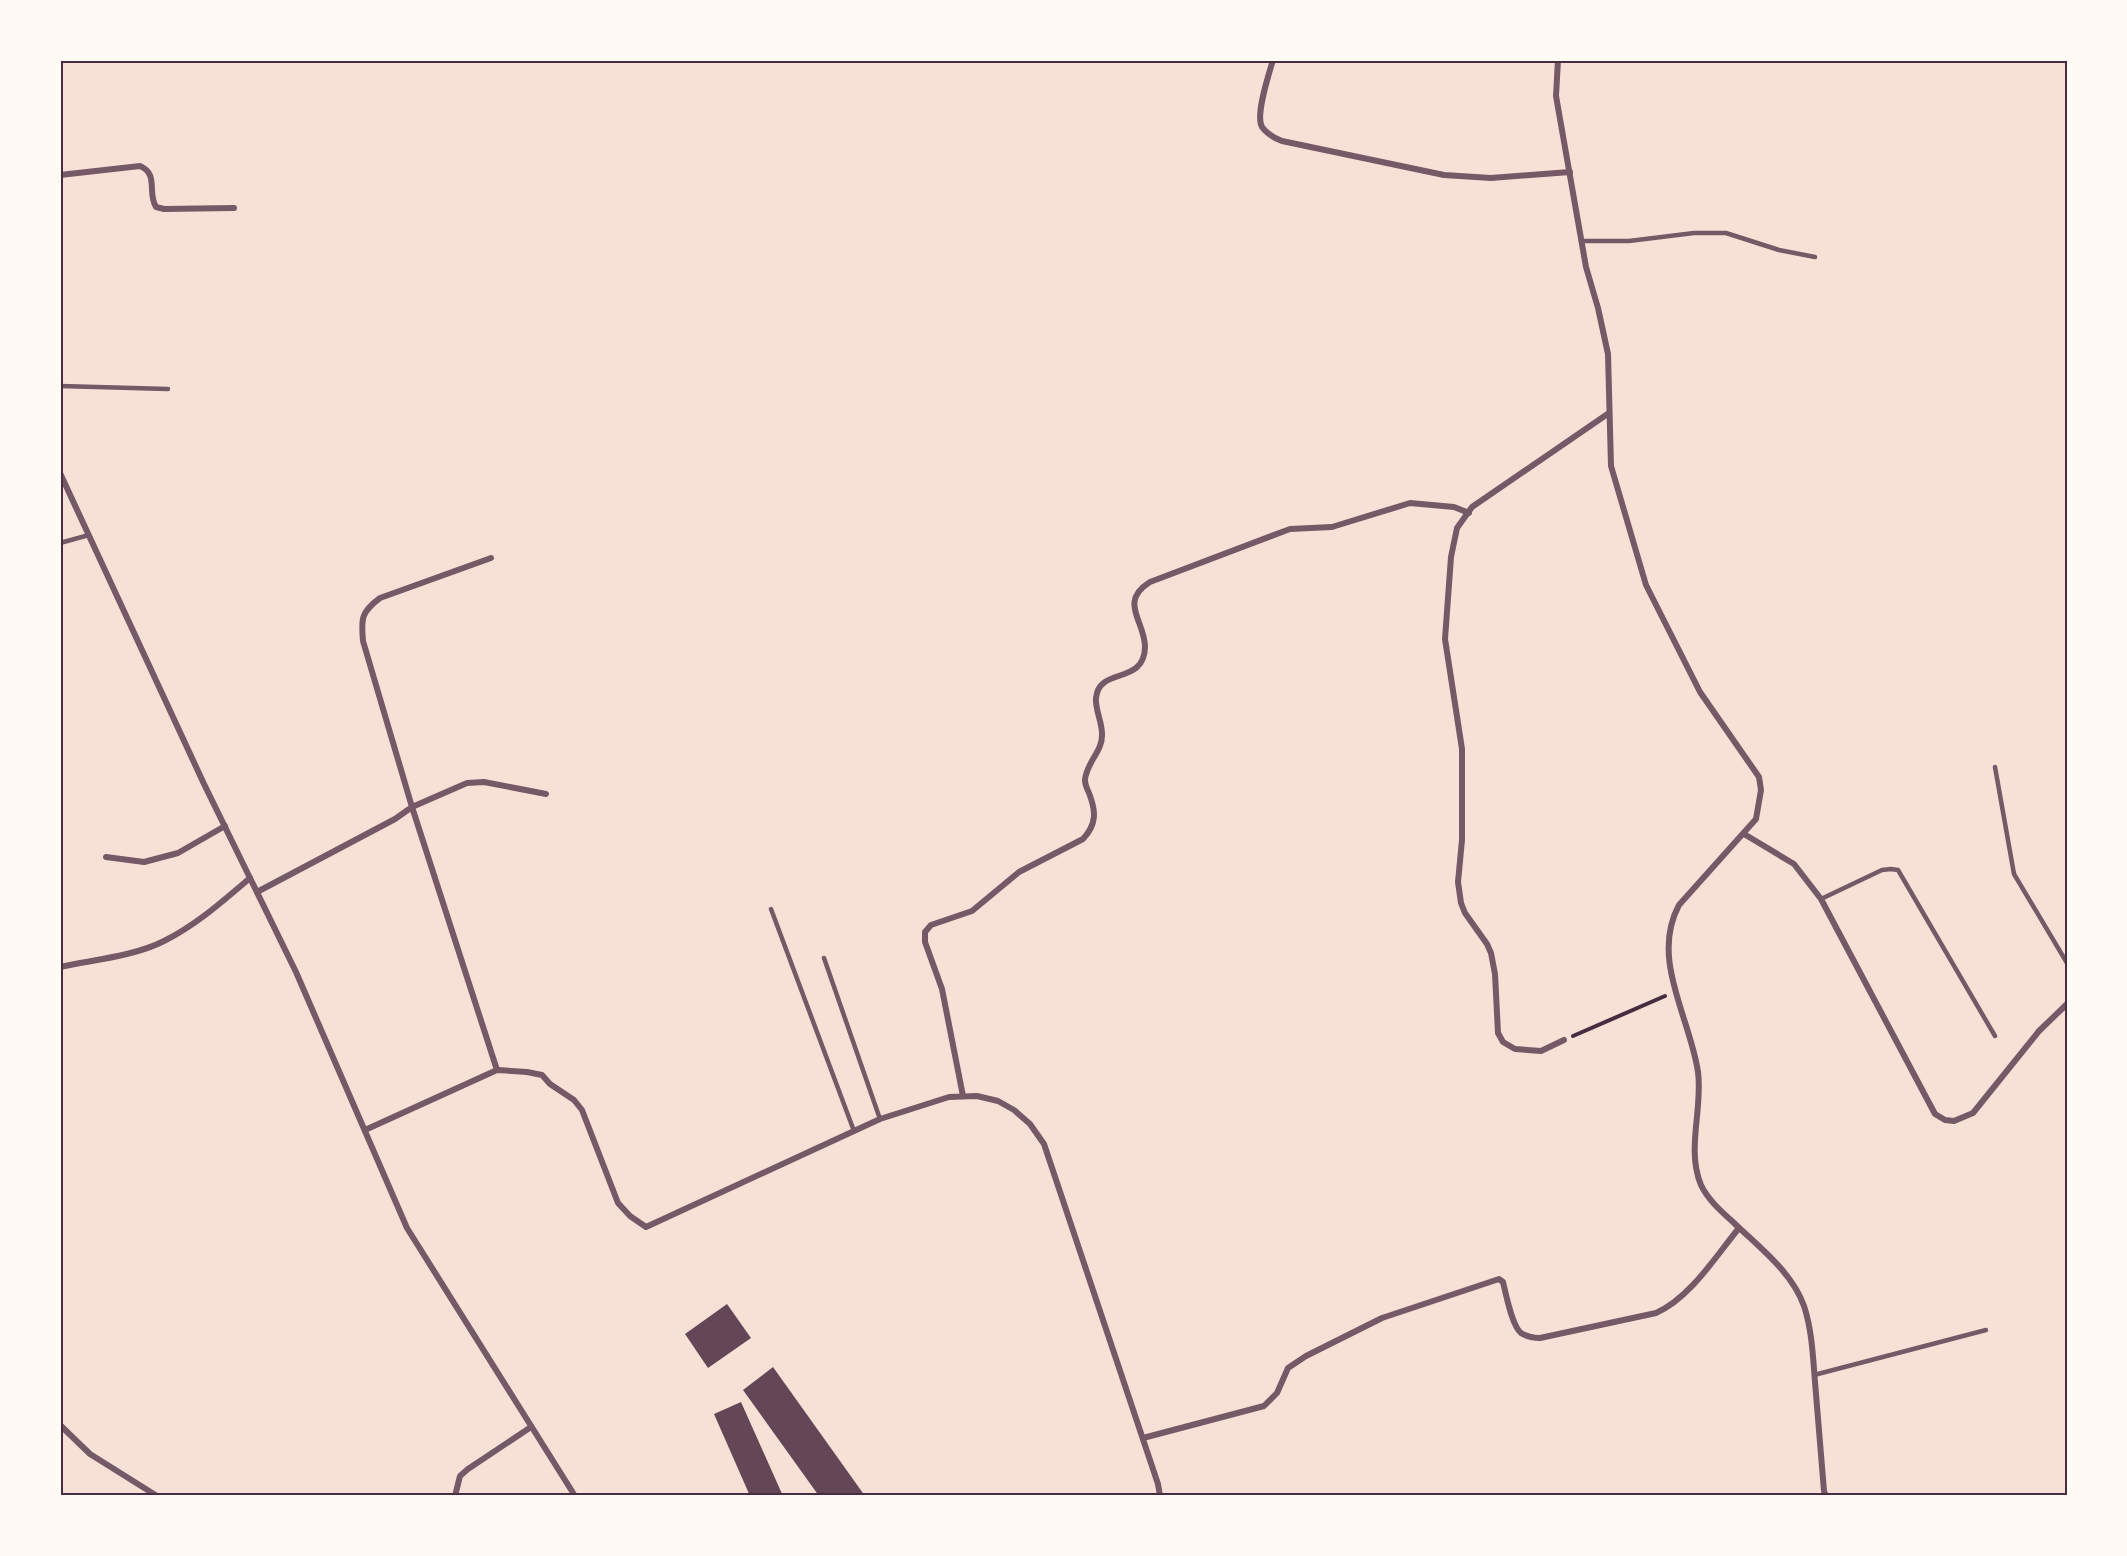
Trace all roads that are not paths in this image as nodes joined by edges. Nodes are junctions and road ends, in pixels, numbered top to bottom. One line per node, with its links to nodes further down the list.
1 (1272, 60): 3 (street)
2 (1558, 60): 3 (street)
3 (1570, 172): 6 (street)
4 (60, 175): 5 (street)
5 (234, 208)
6 (1581, 241): 7 (lane); 10 (street)
7 (1815, 256)
8 (60, 386): 9 (lane)
9 (168, 389)
10 (1609, 413): 12 (street); 20 (street)
11 (60, 473): 13 (street)
12 (1468, 513): 31 (street); 33 (street)
13 (89, 535): 14 (lane); 19 (street)
14 (60, 543)
15 (491, 558): 18 (street)
16 (1995, 767): 27 (lane)
17 (546, 794): 18 (street)
18 (412, 807): 23 (street); 32 (street)
19 (225, 826): 21 (street); 22 (street)
20 (1744, 834): 24 (street); 37 (street)
21 (106, 857)
22 (250, 878): 23 (street); 28 (street)
23 (257, 892): 35 (street)
24 (1821, 899): 29 (street); 30 (lane)
25 (771, 909): 36 (lane)
26 (824, 958): 34 (lane)
27 (2067, 963)
28 (60, 967)
29 (2067, 1004)
30 (1995, 1036)
31 (1564, 1040)
32 (497, 1070): 35 (street); 36 (street)
33 (963, 1096): 34 (street); 42 (street)
34 (880, 1119): 36 (street)
35 (365, 1130): 41 (street)
36 (854, 1131)
37 (1739, 1228): 39 (street); 42 (street)
38 (1986, 1330): 39 (lane)
39 (1814, 1375): 47 (street)
40 (60, 1425): 43 (street)
41 (531, 1427): 44 (street); 45 (street)
42 (1143, 1438): 46 (street)
43 (157, 1496)
44 (455, 1496)
45 (575, 1496)
46 (1160, 1496)
47 (1826, 1496)

